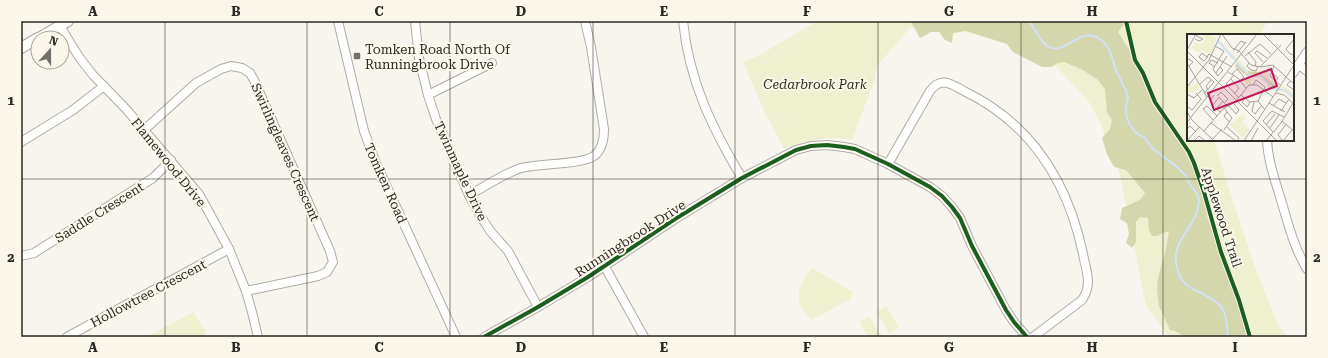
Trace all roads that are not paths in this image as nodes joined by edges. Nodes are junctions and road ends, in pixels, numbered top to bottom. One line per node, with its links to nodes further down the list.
1 (338, 21): 31 (street, Tomken Road)
2 (415, 21): 15 (street, Twinmaple Drive)
3 (585, 21): 22 (street)
4 (683, 21): 21 (street)
5 (64, 23): 6 (main road); 14 (street, Flamewood Drive)
6 (52, 30)
7 (30, 43): 8 (main road)
8 (21, 48)
9 (1307, 52): 11 (street)
10 (492, 63): 15 (street)
11 (1299, 64): 12 (street); 13 (street)
12 (1307, 71)
13 (1294, 72)
14 (104, 86): 16 (street, Flamewood Drive); 18 (street)
15 (428, 95): 22 (street, Twinmaple Drive)
16 (144, 130): 19 (street, Flamewood Drive); 27 (street, Swirlingleaves Crescent)
17 (1267, 141): 26 (street)
18 (21, 142)
19 (171, 160): 23 (street, Flamewood Drive); 24 (street, Saddle Crescent)
20 (888, 164): 21 (street, Runningbrook Drive); 34 (street, Runningbrook Drive); 35 (street)
21 (742, 178): 25 (street, Runningbrook Drive)
22 (470, 195): 28 (street, Twinmaple Drive)
23 (229, 249): 27 (street, Flamewood Drive); 29 (street, Hollowtree Crescent)
24 (21, 256)
25 (605, 266): 28 (street, Runningbrook Drive); 33 (street)
26 (1307, 268)
27 (246, 291): 30 (street, Flamewood Drive)
28 (538, 307): 32 (street, Runningbrook Drive)
29 (67, 337)
30 (258, 337)
31 (456, 337)
32 (484, 337)
33 (644, 337)
34 (1027, 337)
35 (1033, 337)

